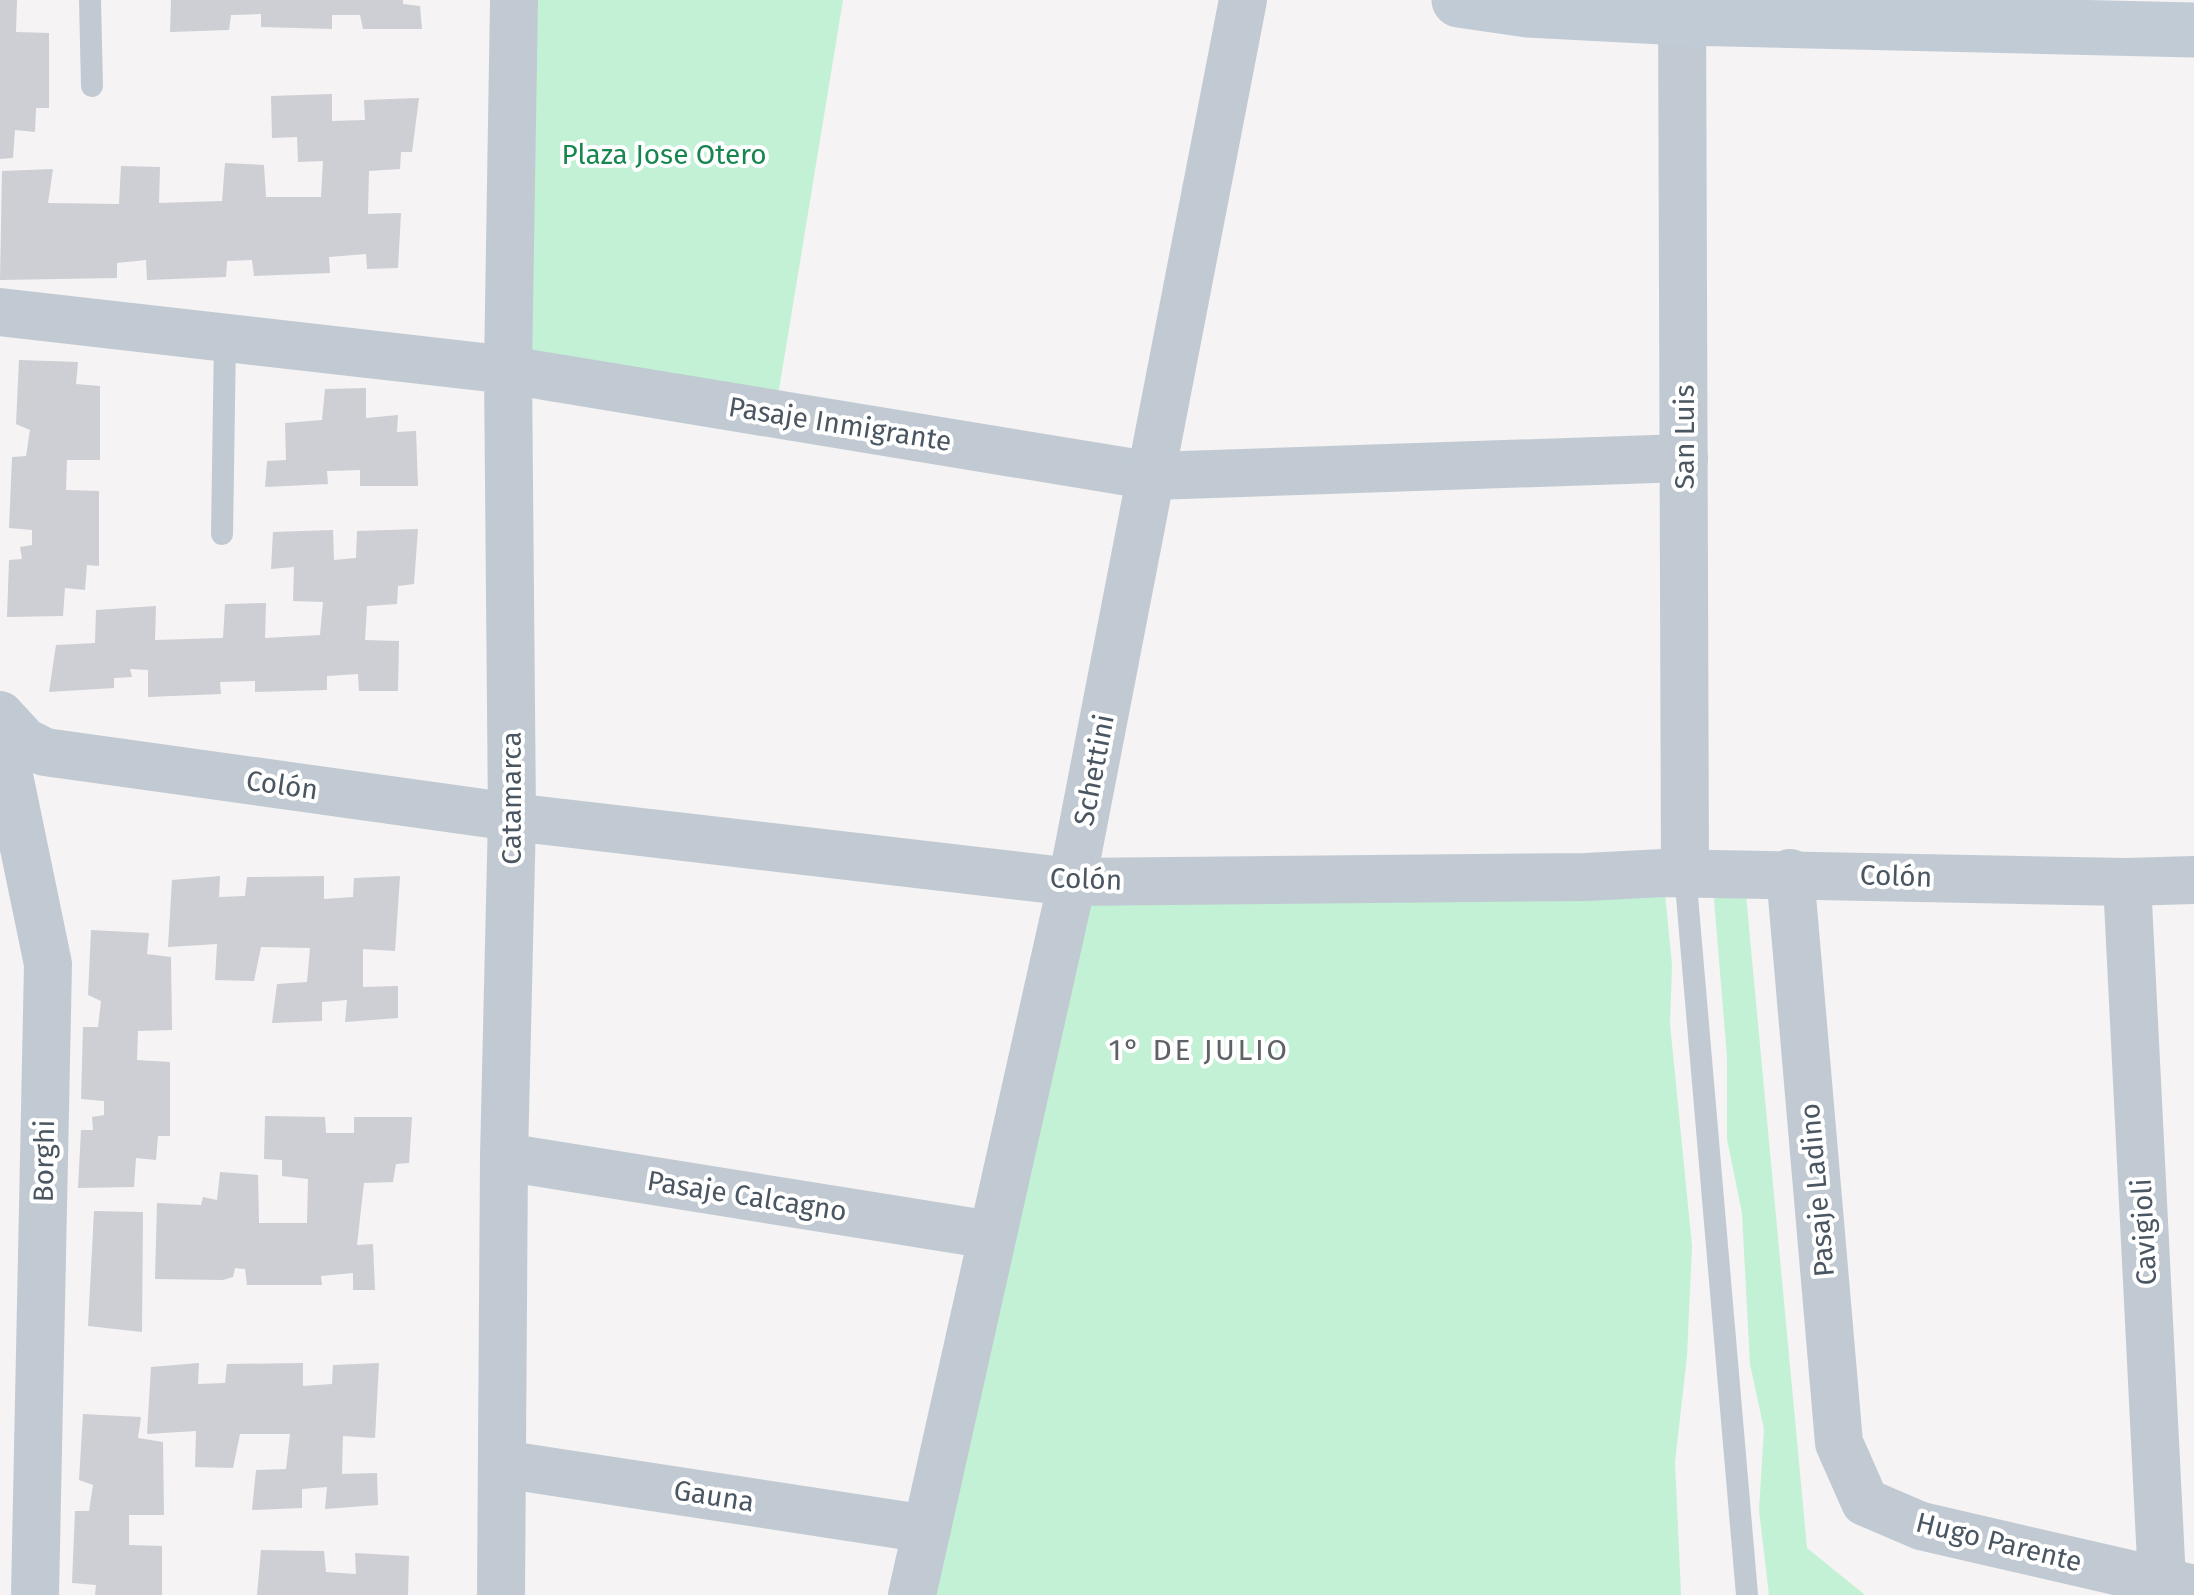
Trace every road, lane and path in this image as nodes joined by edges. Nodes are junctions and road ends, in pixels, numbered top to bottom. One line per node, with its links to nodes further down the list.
1 (90, 0): 7 (lane)
2 (514, 0): 10 (street, Catamarca)
3 (1244, 0): 12 (street, Schettini)
4 (1458, 0): 5 (main road)
5 (1682, 9): 6 (main road); 11 (street, San Luis)
6 (2194, 30)
7 (92, 86)
8 (0, 312): 9 (street, Pasaje Inmigrante)
9 (224, 338): 10 (street, Pasaje Inmigrante); 13 (lane)
10 (508, 370): 12 (street, Pasaje Inmigrante); 16 (street, Catamarca)
11 (1684, 458): 12 (street, Pasaje Inmigrante); 18 (street, San Luis)
12 (1153, 476): 20 (street, Schettini)
13 (222, 534)
14 (0, 715): 16 (street, Colón)
15 (0, 732): 28 (street, Borghi)
16 (512, 817): 20 (street, Colón); 22 (street, Catamarca)
17 (1790, 873): 18 (street, Colón); 21 (street, Colón); 25 (street, Pasaje Ladino)
18 (1685, 874): 20 (street, Colón); 31 (lane)
19 (2194, 880): 21 (street, Colón)
20 (1072, 882): 23 (street, Schettini)
21 (2127, 882): 27 (street, Cavigioli)
22 (504, 1157): 23 (street, Pasaje Calcagno); 24 (street, Catamarca)
23 (991, 1235): 26 (street, Schettini)
24 (502, 1464): 26 (street, Gauna); 29 (street, Catamarca)
25 (1865, 1502): 27 (street, Hugo Parente)
26 (927, 1528): 30 (street, Schettini)
27 (2178, 1585)
28 (35, 1595)
29 (502, 1595)
30 (912, 1595)
31 (1747, 1595)

